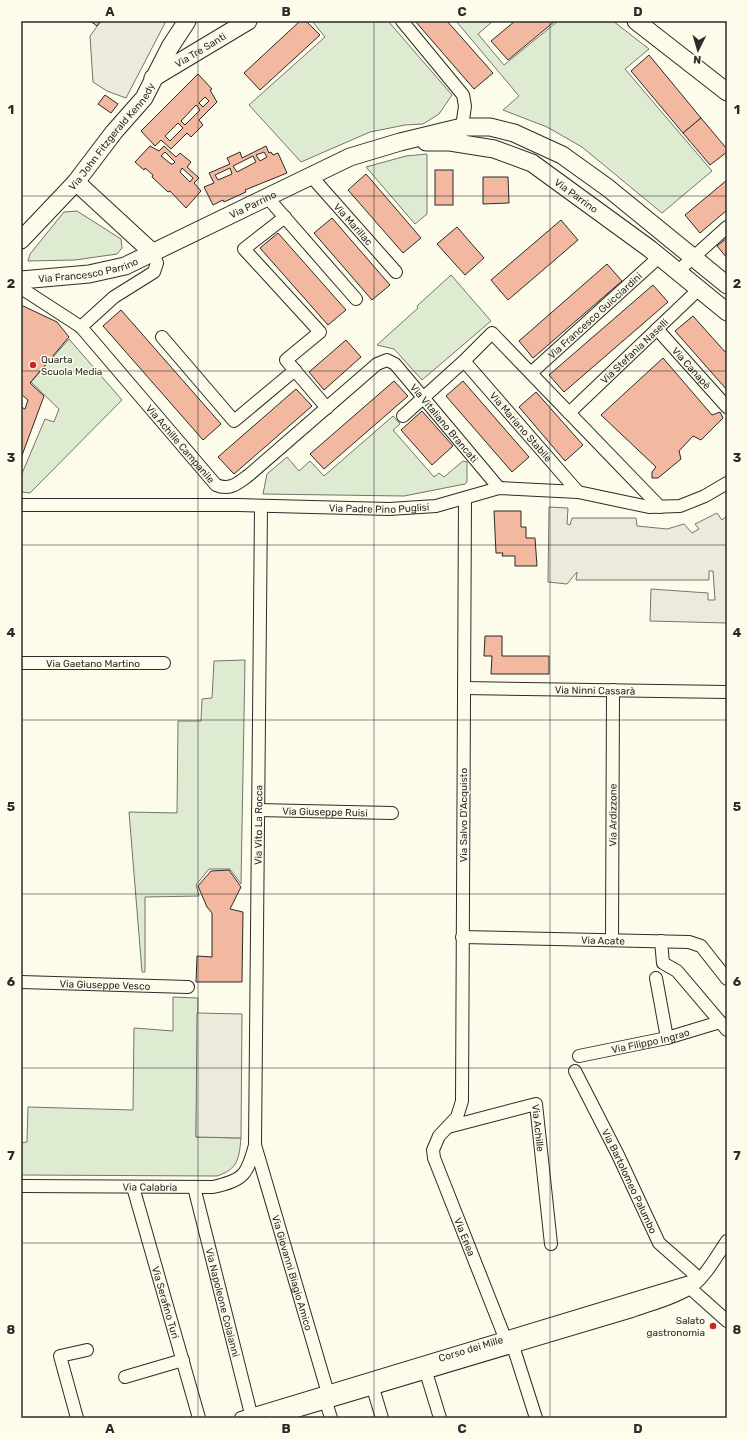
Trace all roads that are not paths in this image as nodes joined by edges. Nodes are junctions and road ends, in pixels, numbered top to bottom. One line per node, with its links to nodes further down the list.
1 (187, 21): 5 (street, Via John Fitzgerald Kennedy)
2 (248, 21): 5 (street, Via Tre Santi)
3 (402, 21): 7 (street)
4 (636, 21): 6 (street)
5 (153, 78): 11 (street, Via John Fitzgerald Kennedy)
6 (726, 90)
7 (462, 127): 8 (street, Via Parrino); 9 (street); 18 (street, Via Parrino)
8 (400, 142): 9 (street, Via Parrino); 10 (street, Via Parrino)
9 (460, 144): 17 (street, Via Parrino)
10 (311, 176): 12 (street, Via Parrino); 19 (street, Via Marillac)
11 (76, 182): 15 (street, Via John Fitzgerald Kennedy); 16 (street)
12 (267, 197): 13 (street); 16 (street, Via Parrino)
13 (285, 217): 25 (street); 32 (street)
14 (727, 226): 18 (street)
15 (21, 240)
16 (153, 254): 21 (street, Via Francesco Parrino); 27 (street)
17 (659, 257): 20 (street, Via Parrino); 33 (street, Via Francesco Guicciardini)
18 (693, 257): 20 (street); 22 (street, Via Parrino)
19 (396, 272)
20 (677, 272): 24 (street, Via Parrino)
21 (21, 280)
22 (727, 285)
23 (21, 288): 27 (street, Via Achille Campanile)
24 (699, 289): 26 (street, Via Parrino); 28 (street, Via Stefania Naselli)
25 (356, 299)
26 (727, 312)
27 (81, 327): 36 (street, Via Achille Campanile)
28 (657, 329): 35 (street, Via Canapè); 37 (street, Via Stefania Naselli)
29 (162, 337): 32 (street)
30 (387, 360): 34 (street, Via Vitaliano Brancati); 36 (street, Via Achille Campanile)
31 (464, 361): 33 (street); 34 (street); 41 (street, Via Mariano Stabile)
32 (295, 370): 36 (street)
33 (531, 374): 37 (street)
34 (423, 397): 38 (street); 40 (street, Via Vitaliano Brancati)
35 (727, 406)
36 (327, 408)
37 (568, 412): 45 (street)
38 (403, 416)
39 (727, 483): 45 (street, Via Padre Pino Puglisi)
40 (499, 488): 41 (street, Via Padre Pino Puglisi); 42 (street, Via Padre Pino Puglisi)
41 (578, 492): 45 (street, Via Padre Pino Puglisi)
42 (465, 498): 44 (street, Via Padre Pino Puglisi); 48 (street, Via Salvo D'Acquisto)
43 (21, 505): 44 (street, Via Padre Pino Puglisi)
44 (261, 506): 51 (street, Via Vito La Rocca)
45 (660, 506)
46 (21, 663): 47 (street, Via Gaetano Martino)
47 (164, 663)
48 (464, 688): 49 (street, Via Ninni Cassarà); 53 (street, Via Salvo D'Acquisto)
49 (613, 690): 50 (street, Via Ninni Cassarà); 54 (street, Via Ardizzone)
50 (727, 692)
51 (258, 810): 52 (street, Via Giuseppe Ruisi); 65 (street, Via Vito La Rocca)
52 (392, 813)
53 (462, 937): 54 (street, Via Acate); 64 (street, Via Salvo D'Acquisto)
54 (612, 940): 55 (street, Via Acate)
55 (661, 941): 57 (street, Via Acate); 60 (street)
56 (656, 978): 61 (street)
57 (727, 979)
58 (21, 982): 59 (street, Via Giuseppe Vesco)
59 (188, 987)
60 (724, 1026): 61 (street, Via Filippo Ingrao)
61 (667, 1038): 62 (street, Via Filippo Ingrao)
62 (579, 1056)
63 (575, 1071): 71 (street, Via Bartolomeo Palumbo)
64 (447, 1127): 70 (street, Via Achille); 74 (street, Via Enea)
65 (255, 1145): 68 (street, Via Calabria); 80 (street, Via Giovanni Biagio Amico)
66 (21, 1186): 67 (street, Via Calabria)
67 (133, 1187): 68 (street, Via Calabria); 76 (street, Via Serafino Turi)
68 (194, 1187): 81 (street, Via Napoleone Colaianni)
69 (727, 1241): 71 (street, Corso dei Mille)
70 (551, 1244)
71 (700, 1279): 72 (street, Corso dei Mille); 74 (street, Corso dei Mille)
72 (690, 1288): 73 (street); 74 (street, Corso dei Mille)
73 (727, 1321)
74 (509, 1344): 77 (street, Corso dei Mille); 80 (street, Corso dei Mille); 88 (street, Via Enea)
75 (87, 1350): 82 (street)
76 (183, 1360): 78 (street); 83 (street, Via Serafino Turi)
77 (426, 1372): 79 (street, Corso dei Mille); 87 (street)
78 (125, 1377)
79 (373, 1388): 80 (street, Corso dei Mille); 86 (street)
80 (328, 1398): 81 (street, Corso dei Mille); 84 (street, Corso dei Mille); 85 (street, Via Giovanni Biagio Amico)
81 (248, 1417)
82 (77, 1418)
83 (199, 1418)
84 (273, 1418)
85 (331, 1418)
86 (382, 1418)
87 (440, 1418)
88 (536, 1418)

